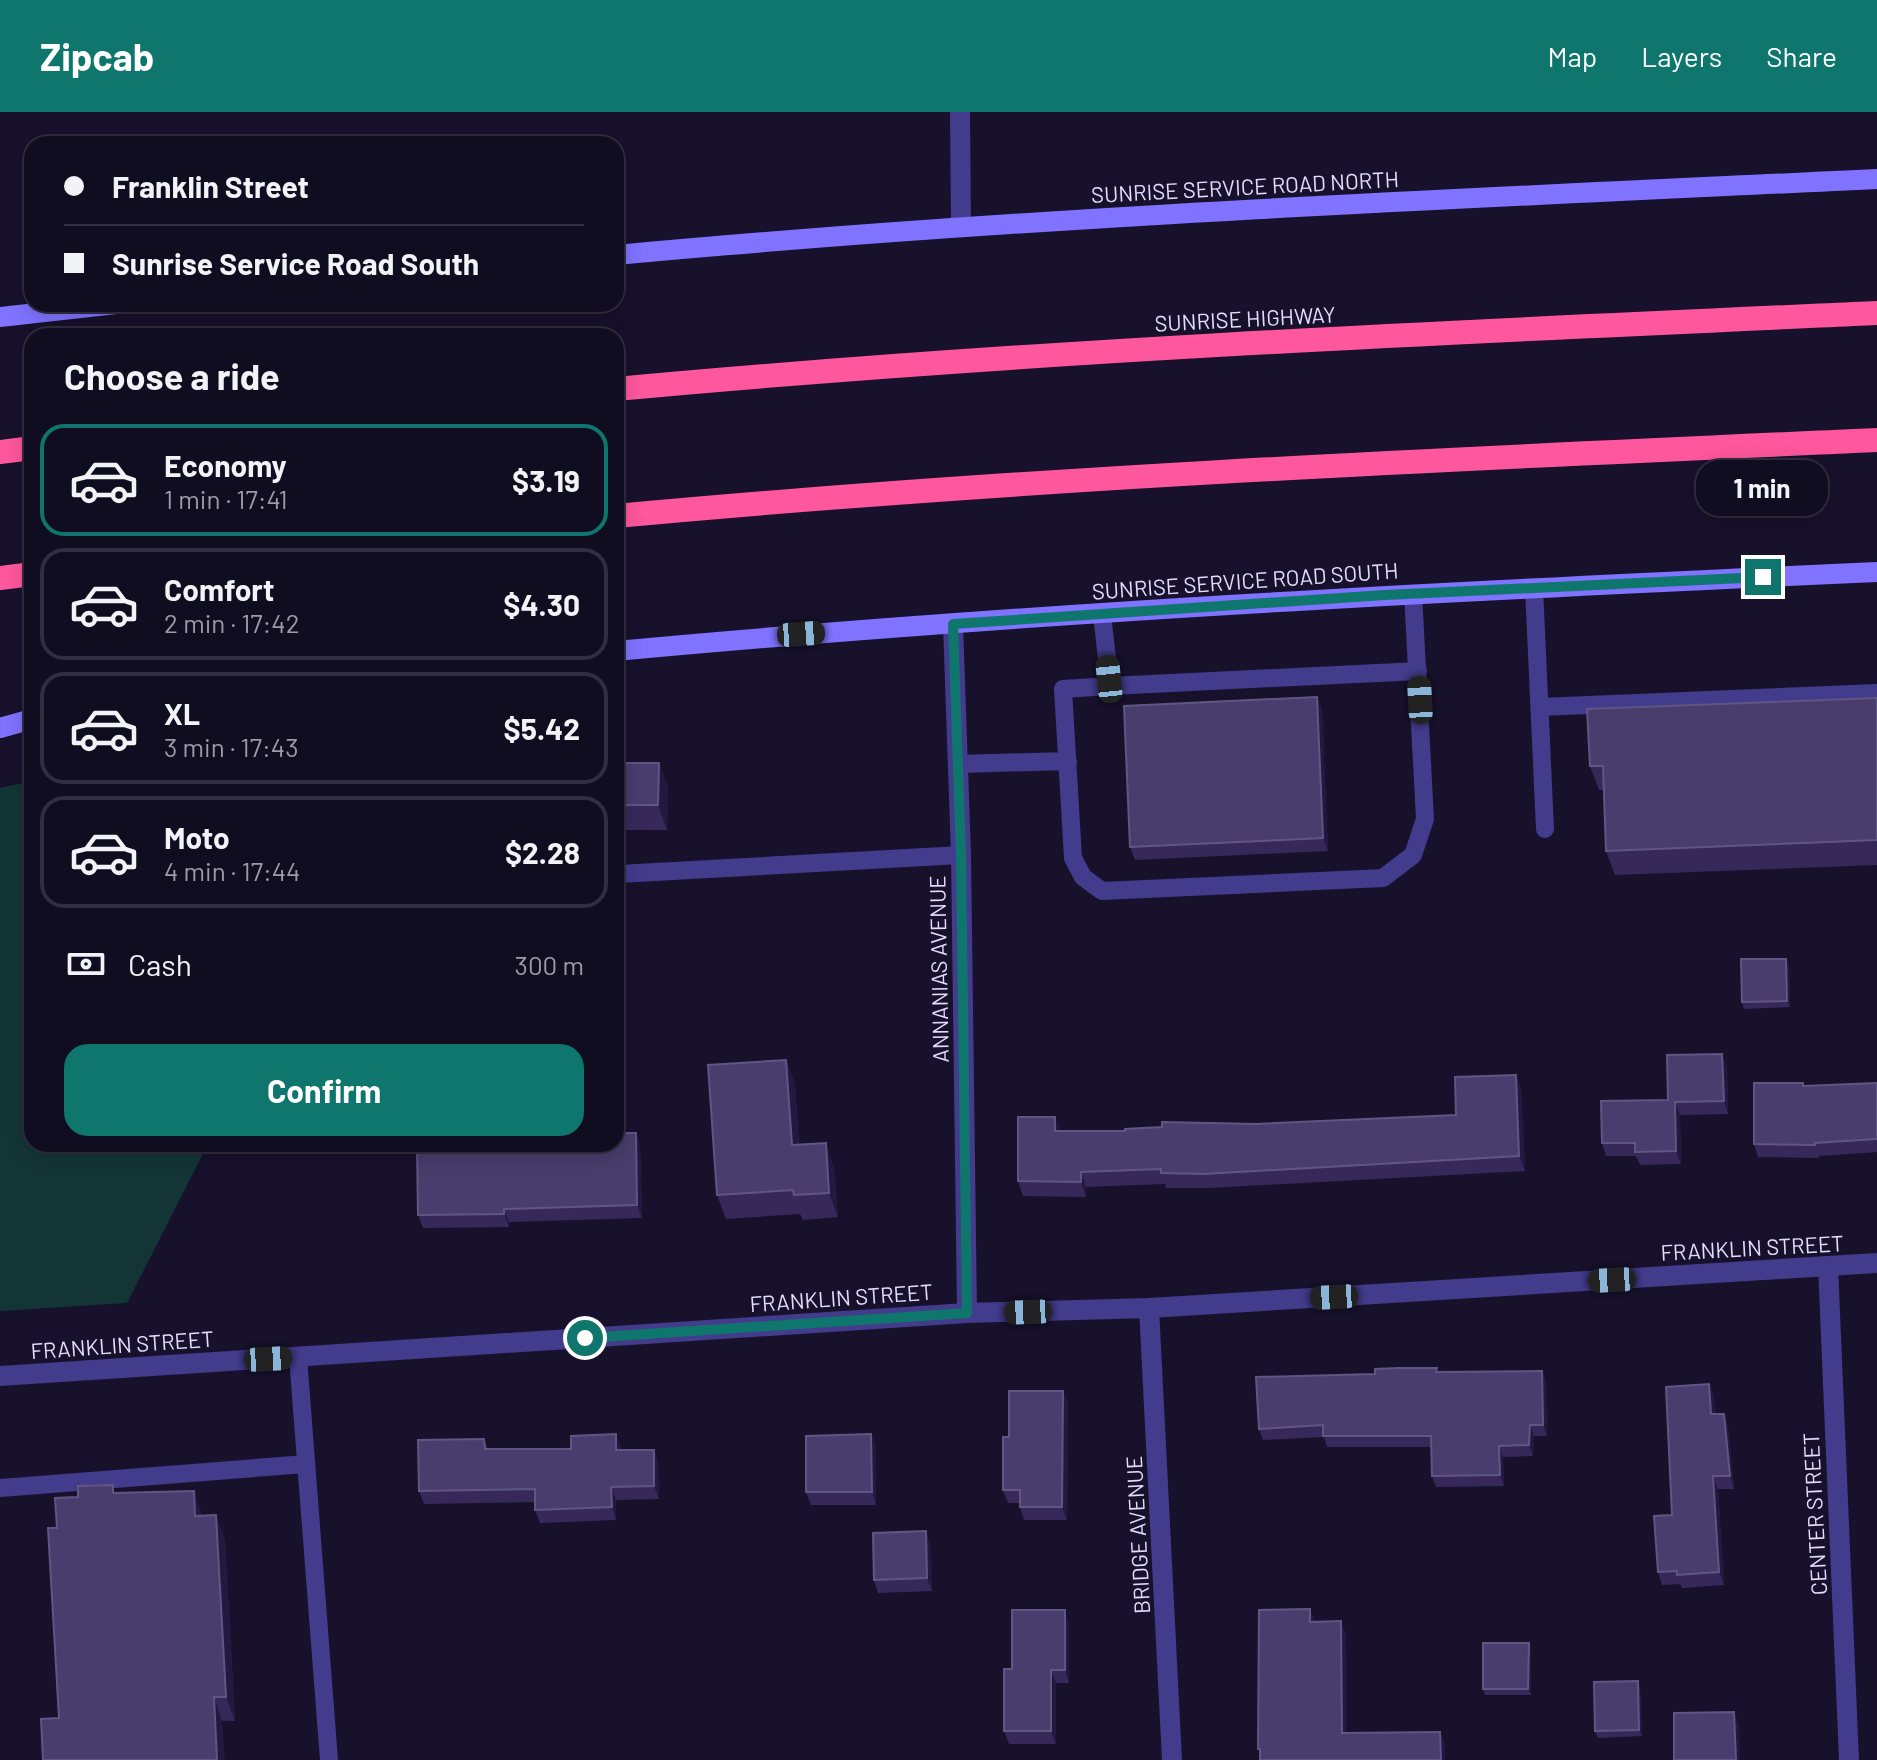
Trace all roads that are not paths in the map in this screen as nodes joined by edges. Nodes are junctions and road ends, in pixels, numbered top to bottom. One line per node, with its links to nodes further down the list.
1 (960, 112): 3 (street)
2 (1877, 179): 3 (main road, SUNRISE SERVICE ROAD NORTH)
3 (961, 227): 4 (main road, SUNRISE SERVICE ROAD NORTH)
4 (624, 254)
5 (45, 312): 7 (main road)
6 (1877, 313): 8 (highway, SUNRISE HIGHWAY)
7 (0, 317)
8 (624, 388)
9 (1877, 440): 12 (highway)
10 (24, 449): 11 (highway)
11 (0, 452)
12 (624, 515)
13 (1877, 572): 16 (main road, SUNRISE SERVICE ROAD SOUTH)
14 (24, 575): 15 (highway)
15 (0, 578)
16 (1534, 588): 17 (main road, SUNRISE SERVICE ROAD SOUTH); 24 (lane)
17 (1413, 594): 18 (main road, SUNRISE SERVICE ROAD SOUTH); 21 (lane)
18 (1102, 614): 19 (main road, SUNRISE SERVICE ROAD SOUTH); 22 (lane)
19 (953, 624): 20 (main road, SUNRISE SERVICE ROAD SOUTH); 28 (street, ANNANIAS AVENUE)
20 (624, 650)
21 (1418, 671): 22 (lane); 27 (lane)
22 (1110, 686): 27 (lane)
23 (1877, 693): 24 (lane)
24 (1540, 707): 29 (lane)
25 (24, 721): 26 (main road)
26 (0, 728)
27 (1068, 761): 28 (lane)
28 (958, 764): 30 (street, ANNANIAS AVENUE)
29 (1545, 829)
30 (961, 855): 31 (lane); 35 (street, ANNANIAS AVENUE)
31 (624, 874)
32 (1877, 1263): 33 (street, FRANKLIN STREET)
33 (1828, 1266): 34 (street, FRANKLIN STREET); 42 (street, CENTER STREET)
34 (1149, 1308): 35 (street, FRANKLIN STREET); 41 (street, BRIDGE AVENUE)
35 (967, 1313): 36 (street, FRANKLIN STREET)
36 (298, 1357): 37 (street, FRANKLIN STREET); 38 (lane)
37 (0, 1376)
38 (306, 1464): 39 (lane); 40 (lane)
39 (0, 1488)
40 (329, 1760)
41 (1172, 1760)
42 (1849, 1760)

